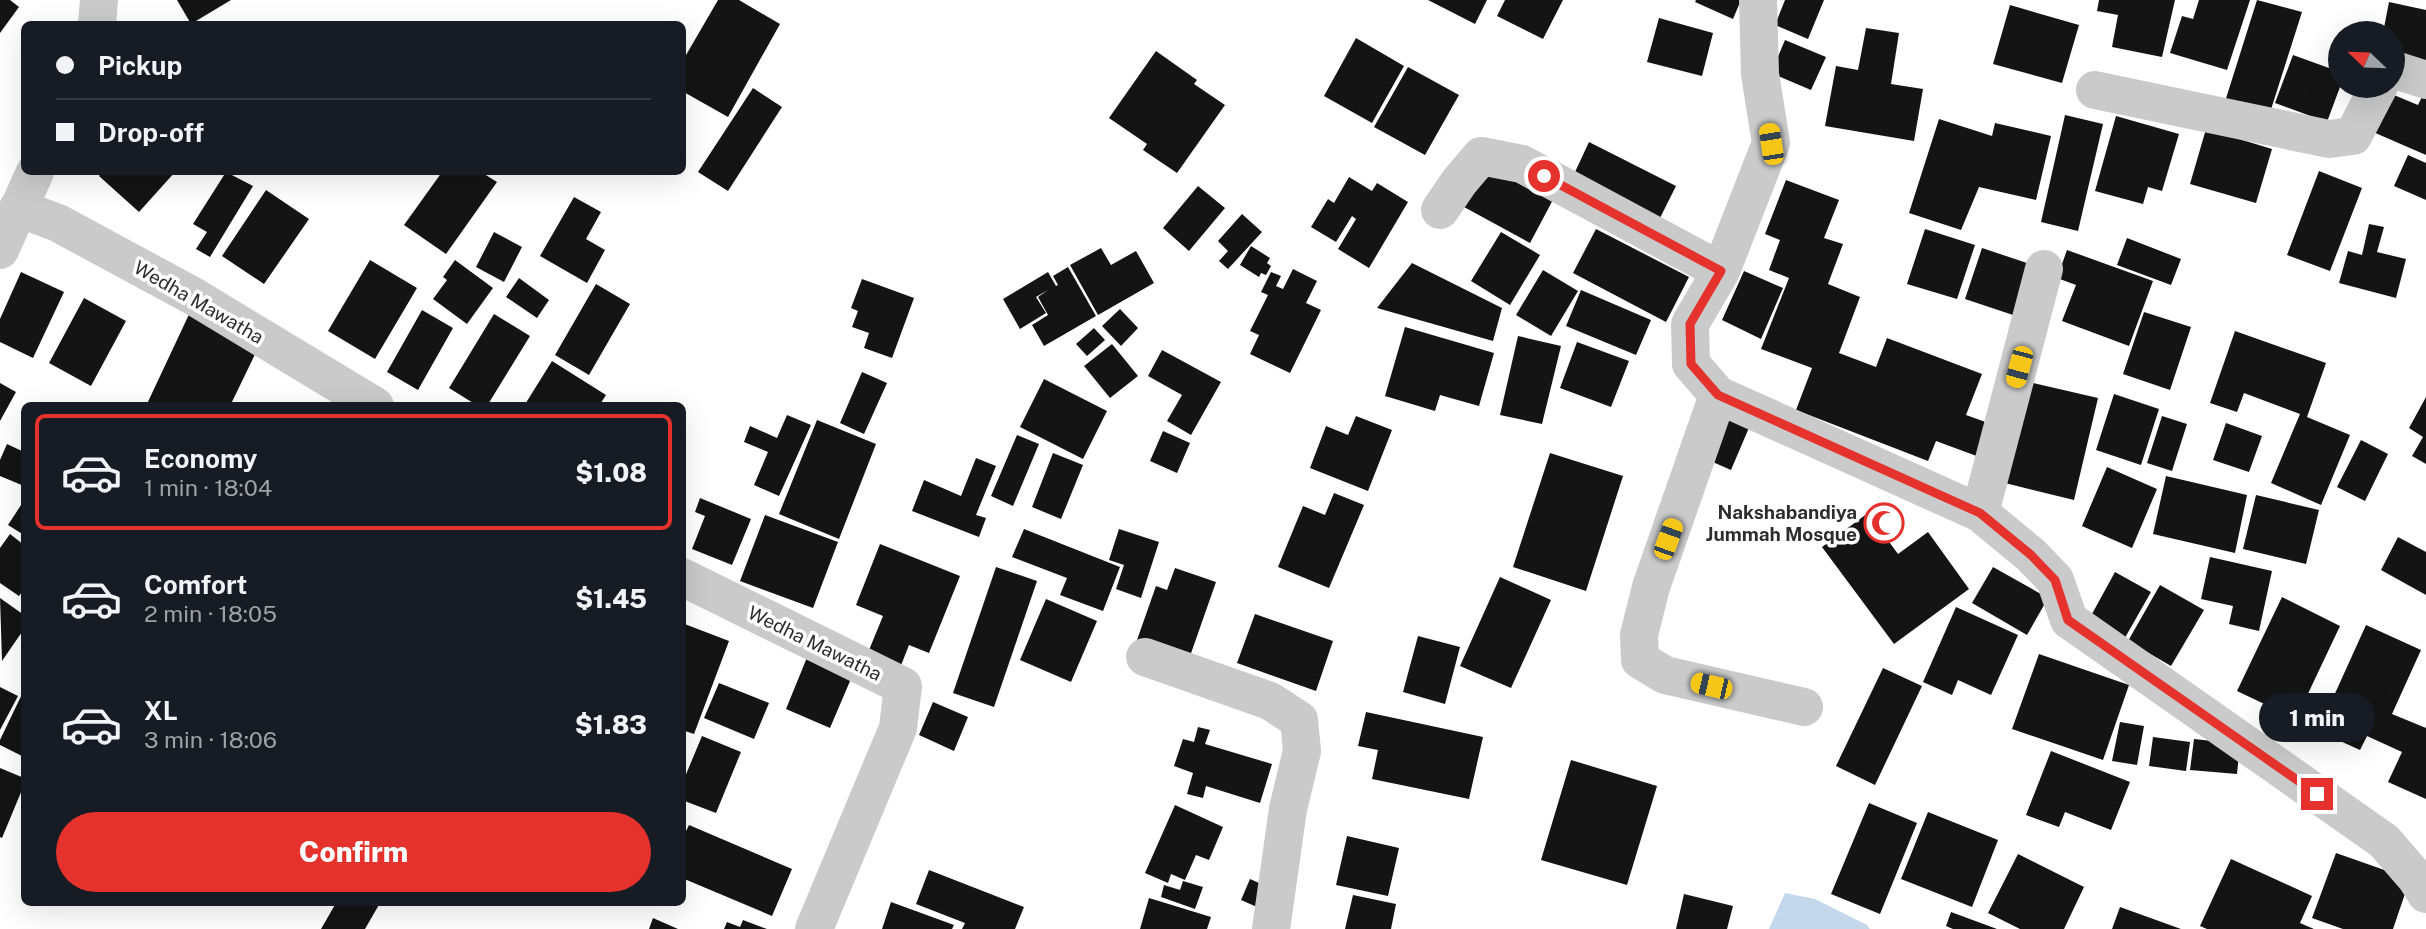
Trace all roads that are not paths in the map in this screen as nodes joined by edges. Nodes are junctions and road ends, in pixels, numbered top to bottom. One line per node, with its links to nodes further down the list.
1 (99, 0): 3 (street)
2 (1758, 0): 13 (street)
3 (97, 21)
4 (2405, 73): 5 (street)
5 (2426, 80)
6 (2095, 90): 7 (street)
7 (2373, 98)
8 (34, 175): 9 (street)
9 (18, 208): 11 (street); 15 (street, Wedha Mawatha)
10 (1440, 210): 13 (street)
11 (0, 250)
12 (2044, 269): 16 (street)
13 (1721, 271): 14 (street)
14 (1718, 395): 16 (street); 19 (street)
15 (368, 402)
16 (1980, 513): 20 (street)
17 (686, 579): 21 (street, Wedha Mawatha)
18 (1145, 657): 22 (street)
19 (1804, 707)
20 (2426, 894)
21 (814, 929)
22 (1271, 929)

